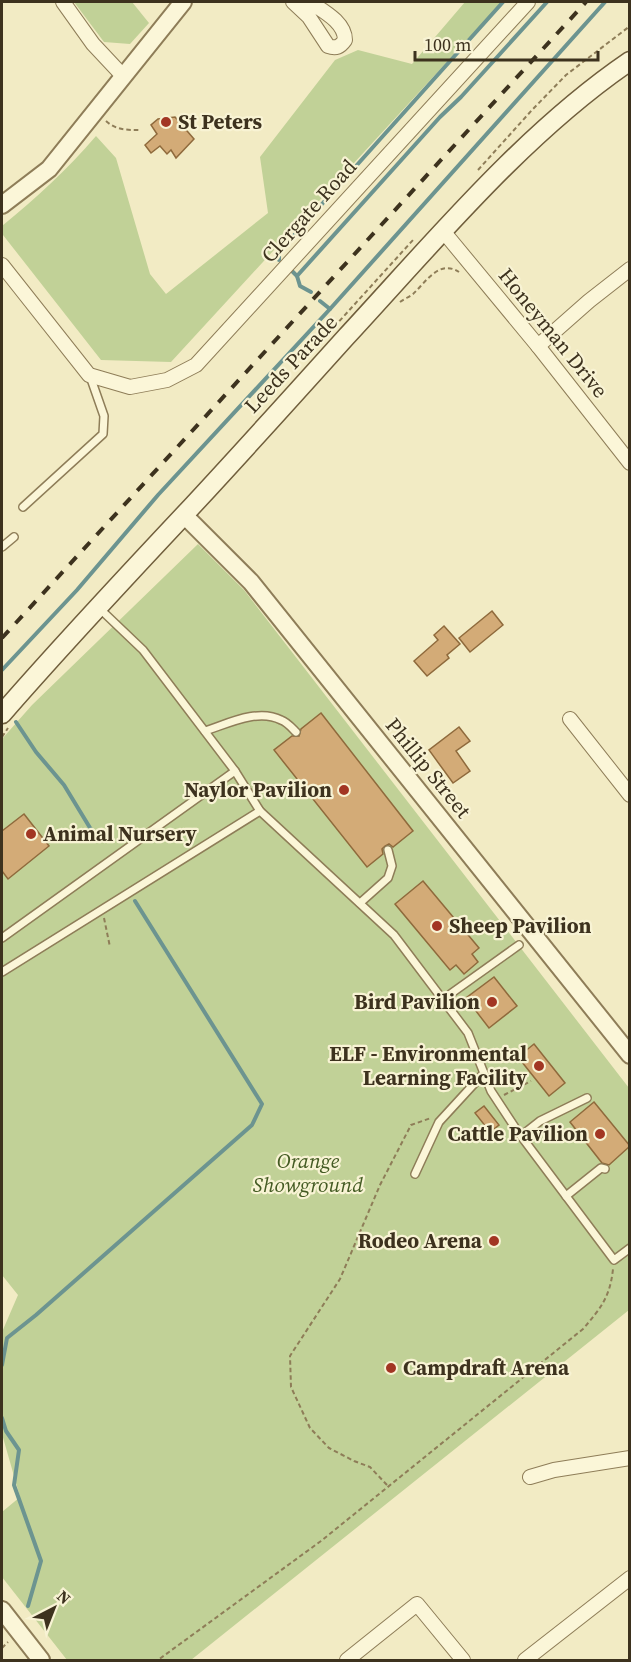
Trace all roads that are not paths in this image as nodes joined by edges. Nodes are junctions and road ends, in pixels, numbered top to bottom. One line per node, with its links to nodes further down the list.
1 (63, 2): 7 (street)
2 (183, 2): 7 (street)
3 (293, 2): 4 (street)
4 (310, 2)
5 (528, 2): 13 (street, Clergate Road)
6 (630, 61): 9 (main road, Leeds Parade)
7 (123, 76): 8 (street)
8 (2, 205)
9 (443, 231): 12 (street, Honeyman Drive); 16 (main road, Leeds Parade)
10 (2, 265): 13 (street)
11 (630, 269): 12 (street)
12 (538, 346): 14 (street, Honeyman Drive)
13 (89, 375): 15 (lane)
14 (630, 463)
15 (23, 507)
16 (184, 515): 19 (main road, Leeds Parade); 33 (street, Phillip Street)
17 (14, 537): 18 (lane)
18 (2, 547)
19 (98, 607): 20 (main road, Leeds Parade); 22 (lane)
20 (2, 714)
21 (570, 719): 25 (street)
22 (205, 730): 23 (lane); 24 (lane)
23 (296, 732)
24 (235, 771): 26 (lane); 29 (lane)
25 (630, 795)
26 (260, 811): 28 (lane); 31 (lane)
27 (388, 850): 28 (lane)
28 (360, 903): 32 (lane)
29 (2, 938)
30 (519, 945): 32 (lane)
31 (2, 972)
32 (442, 1000): 34 (lane)
33 (630, 1056)
34 (484, 1073): 36 (lane); 38 (lane)
35 (586, 1098): 36 (lane)
36 (520, 1136): 39 (lane)
37 (605, 1169): 39 (lane)
38 (415, 1174)
39 (566, 1196): 40 (lane)
40 (630, 1248)
41 (630, 1458): 42 (street)
42 (530, 1477)
43 (630, 1578): 48 (street)
44 (2, 1610): 45 (street)
45 (41, 1660)
46 (347, 1660): 47 (street)
47 (463, 1660)
48 (525, 1660)

